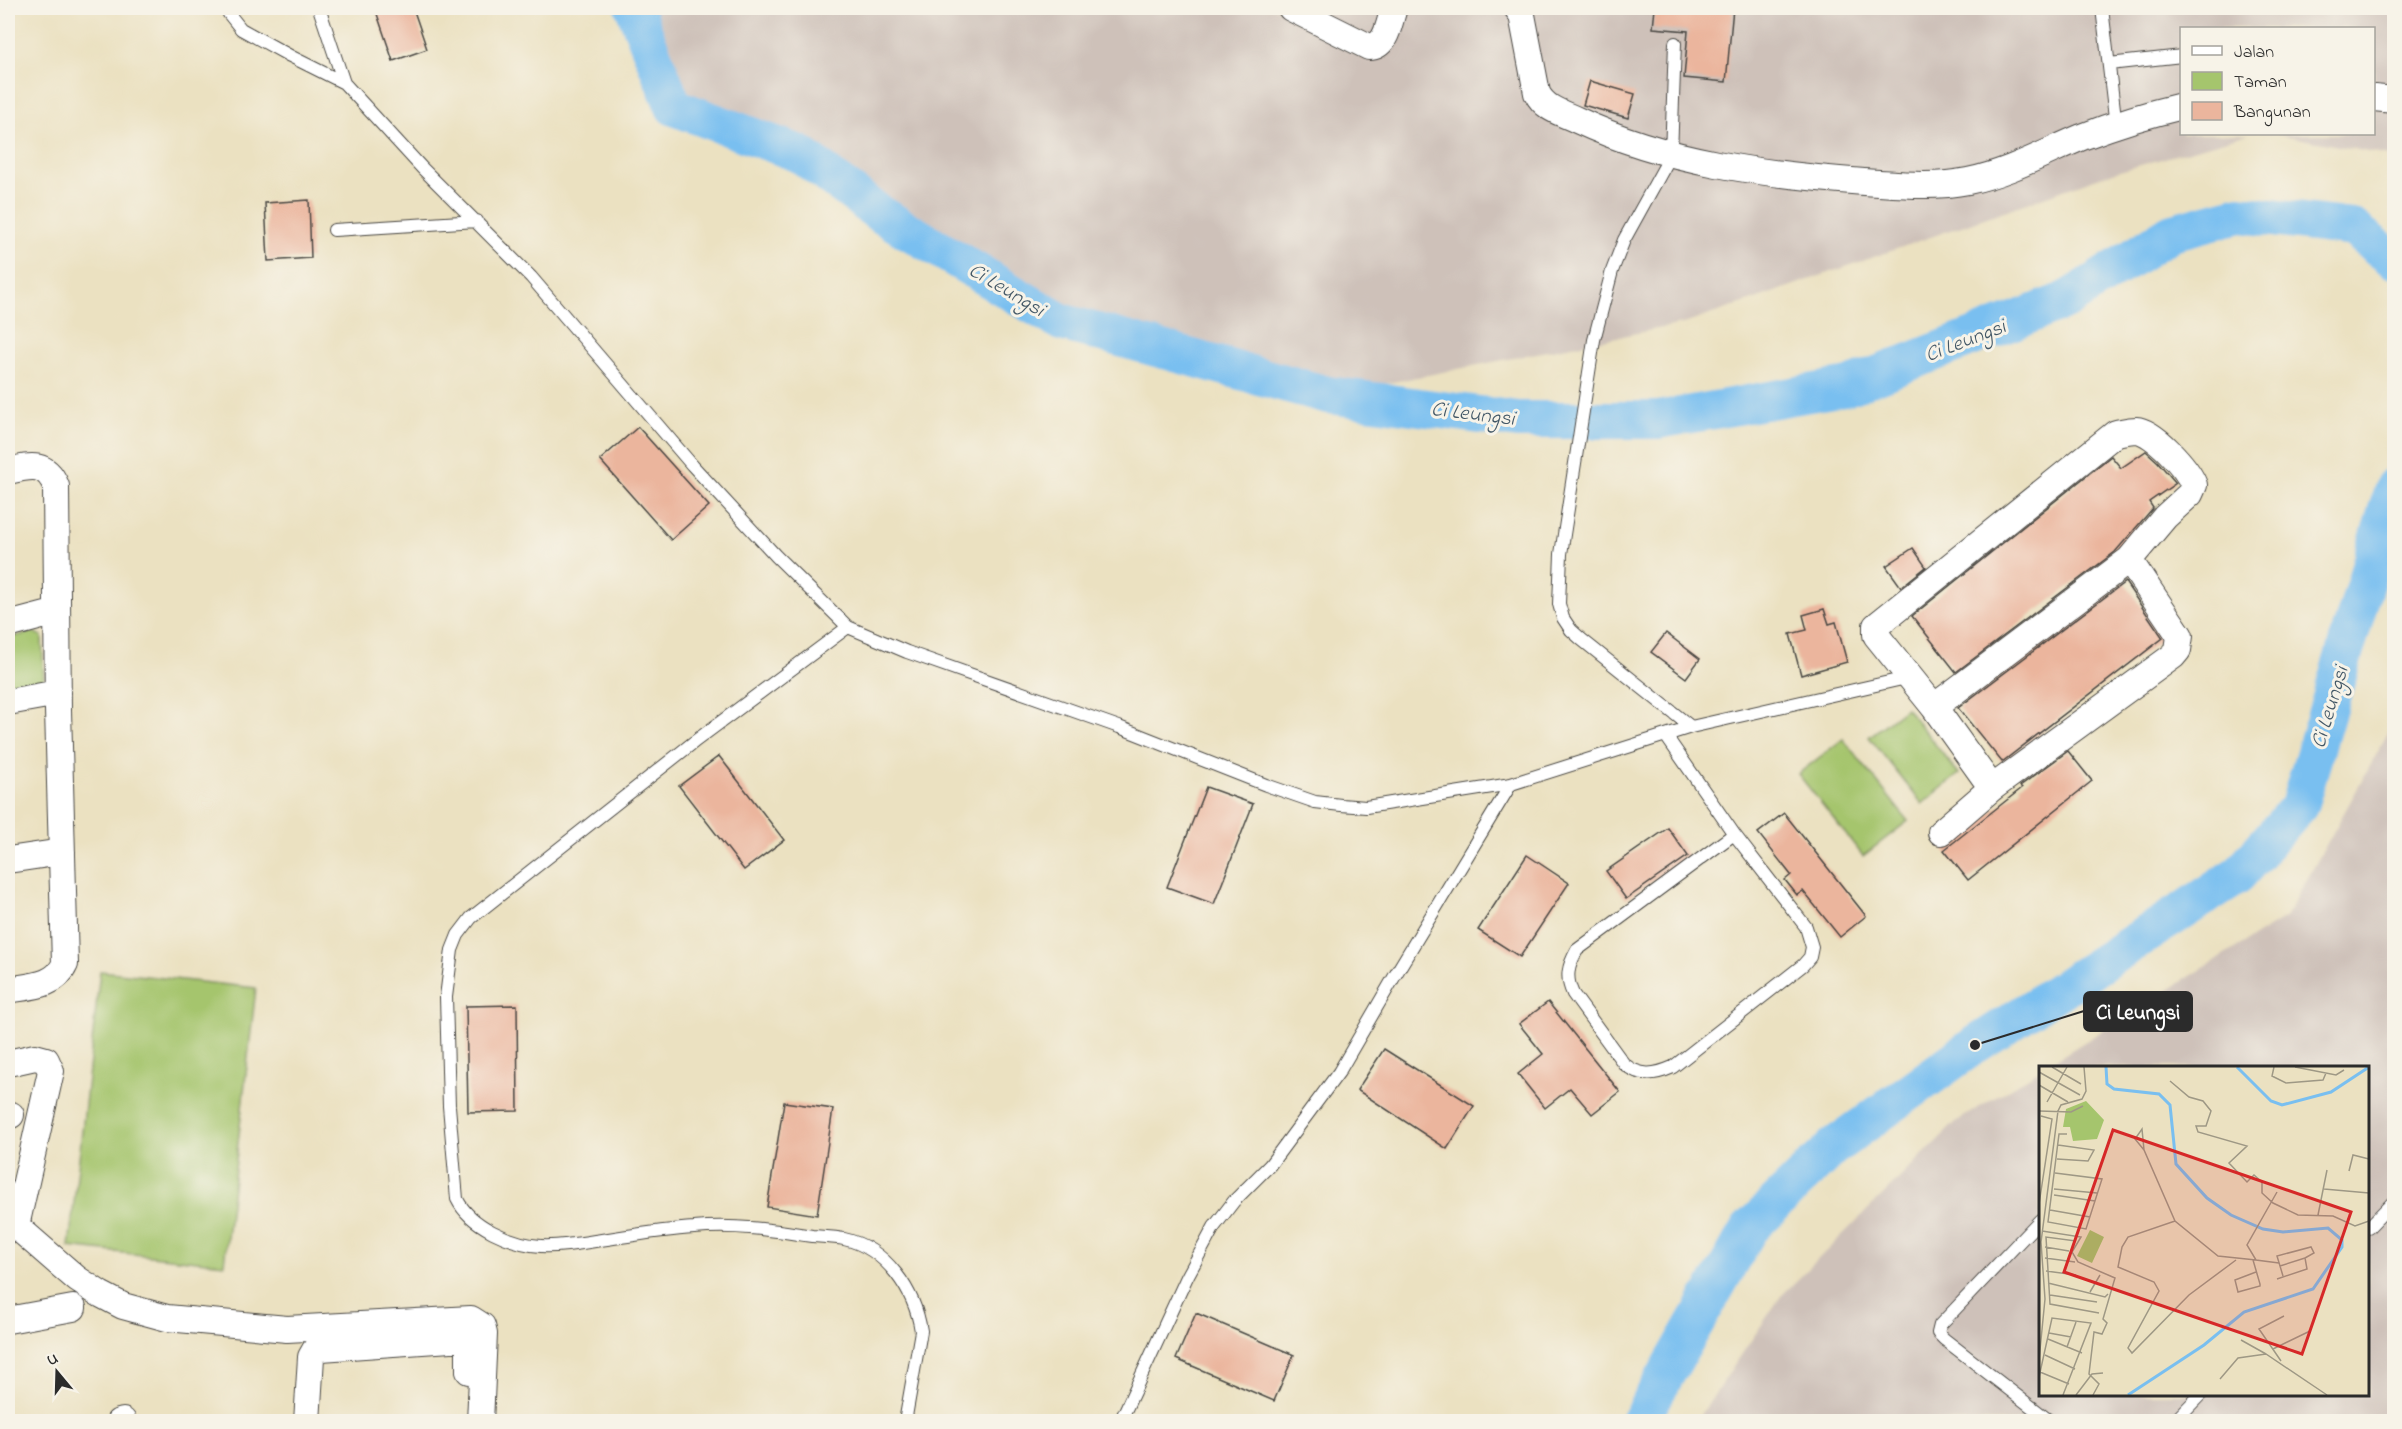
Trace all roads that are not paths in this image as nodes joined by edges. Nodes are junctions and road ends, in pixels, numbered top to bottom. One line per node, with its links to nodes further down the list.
1 (228, 8): 10 (lane)
2 (319, 8): 10 (lane)
3 (1291, 8): 4 (street)
4 (1394, 8)
5 (1517, 8): 15 (street)
6 (2102, 8): 9 (lane)
7 (1675, 43): 15 (lane)
8 (2180, 56): 9 (lane)
9 (2109, 64): 14 (lane)
10 (344, 83): 16 (lane)
11 (2375, 98): 12 (street)
12 (2394, 100)
13 (2180, 106): 14 (street)
14 (2116, 126): 15 (street)
15 (1671, 155): 27 (lane)
16 (477, 221): 17 (lane); 22 (lane)
17 (334, 230)
18 (8, 471): 20 (street)
19 (2129, 560): 23 (street); 26 (street); 30 (street)
20 (57, 612): 21 (street); 24 (street)
21 (8, 625)
22 (848, 627): 29 (lane); 46 (lane)
23 (1911, 677): 26 (street); 27 (lane)
24 (58, 693): 25 (street); 33 (street)
25 (8, 702)
26 (1934, 707): 30 (street)
27 (1691, 727): 28 (lane)
28 (1666, 736): 29 (lane); 32 (lane)
29 (1510, 784): 47 (lane)
30 (1992, 788): 31 (street)
31 (1941, 832)
32 (1734, 834): 32 (lane)
33 (62, 852): 34 (street); 35 (street)
34 (8, 860)
35 (8, 990)
36 (8, 1063): 45 (street)
37 (2394, 1201): 39 (lane)
38 (2039, 1221): 48 (lane)
39 (2369, 1226)
40 (73, 1308): 41 (street)
41 (8, 1320)
42 (2200, 1396): 49 (lane)
43 (307, 1422): 44 (street)
44 (468, 1422)
45 (480, 1422)
46 (905, 1422)
47 (1119, 1422)
48 (2051, 1422)
49 (2174, 1422)

